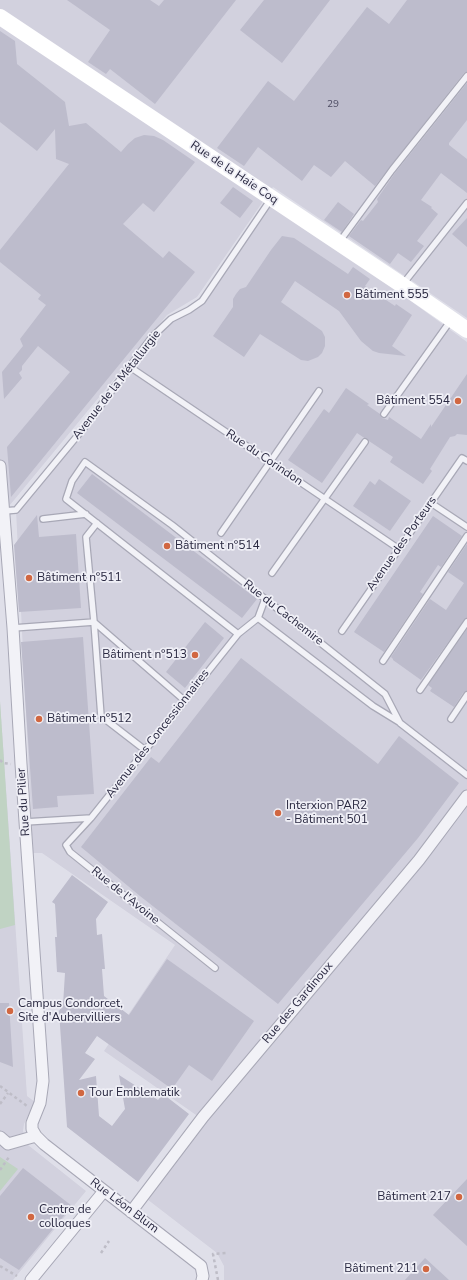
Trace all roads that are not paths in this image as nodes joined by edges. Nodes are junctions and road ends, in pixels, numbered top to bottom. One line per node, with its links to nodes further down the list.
1 (0, 17): 3 (main road, Rue de la Haie Coq)
2 (467, 76): 5 (lane)
3 (271, 199): 5 (main road, Rue de la Haie Coq); 9 (lane, Avenue de la Métallurgie)
4 (467, 203): 6 (lane)
5 (338, 243): 6 (main road, Rue de la Haie Coq)
6 (402, 285): 7 (main road, Rue de la Haie Coq)
7 (451, 319): 8 (main road, Rue de la Haie Coq); 11 (lane)
8 (467, 330)
9 (130, 367): 14 (lane, Rue du Corindon); 18 (lane, Avenue de la Métallurgie)
10 (319, 391): 14 (lane)
11 (384, 414)
12 (365, 442): 16 (lane)
13 (465, 460): 17 (lane, Avenue des Porteurs)
14 (270, 462): 16 (lane, Rue du Corindon); 23 (lane)
15 (0, 466): 18 (street, Rue du Pilier)
16 (325, 498): 25 (lane, Rue du Corindon); 26 (lane)
17 (431, 503): 22 (lane); 25 (lane, Avenue des Porteurs)
18 (4, 511): 31 (street, Rue du Pilier)
19 (86, 514): 20 (lane); 21 (lane); 27 (lane, Rue du Cachemire)
20 (43, 518)
21 (97, 523): 29 (lane); 33 (lane)
22 (467, 527)
23 (221, 533)
24 (467, 536): 34 (lane)
25 (399, 549): 32 (lane, Avenue des Porteurs)
26 (272, 573)
27 (265, 599): 28 (lane); 39 (lane, Rue du Cachemire)
28 (258, 618): 33 (lane, Avenue des Concessionnaires); 39 (lane)
29 (94, 622): 31 (lane); 37 (lane); 40 (lane)
30 (467, 622): 35 (lane)
31 (13, 628): 44 (street, Rue du Pilier)
32 (342, 631)
33 (238, 634): 37 (lane, Avenue des Concessionnaires)
34 (383, 661)
35 (420, 690)
36 (467, 695): 38 (lane)
37 (184, 700): 40 (lane, Avenue des Concessionnaires)
38 (451, 719)
39 (400, 723): 41 (lane, Rue du Cachemire)
40 (145, 750): 43 (lane, Avenue des Concessionnaires)
41 (467, 775)
42 (467, 796): 49 (street, Rue des Gardinoux)
43 (91, 818): 44 (lane); 45 (lane, Rue de l'Avoine)
44 (25, 822): 46 (street, Rue du Pilier)
45 (216, 968)
46 (36, 1136): 47 (street); 48 (street, Rue Léon Blum)
47 (0, 1137)
48 (104, 1191): 49 (street, Rue Léon Blum); 50 (street)
49 (131, 1212): 51 (street, Rue Léon Blum)
50 (31, 1280)
51 (202, 1280)

